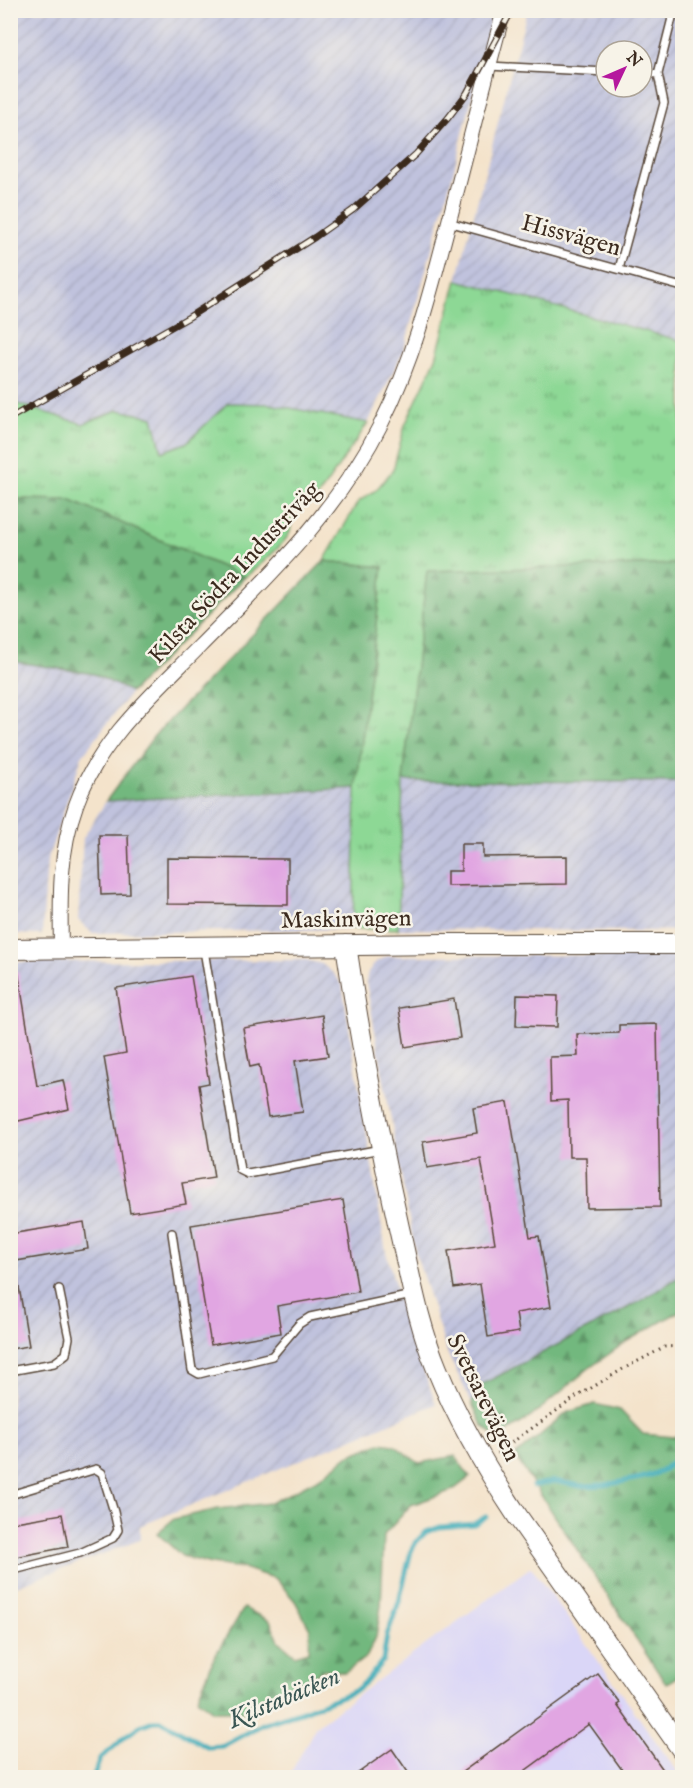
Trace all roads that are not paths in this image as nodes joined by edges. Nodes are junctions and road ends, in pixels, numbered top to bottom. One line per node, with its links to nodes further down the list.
1 (504, 10): 3 (street, Kilsta Södra Industriväg)
2 (674, 10): 6 (lane)
3 (489, 66): 4 (lane); 7 (street, Kilsta Södra Industriväg)
4 (594, 71)
5 (654, 74): 6 (lane)
6 (658, 74): 8 (lane)
7 (448, 222): 8 (lane, Hissvägen); 13 (street, Kilsta Södra Industriväg)
8 (619, 270): 9 (lane, Hissvägen)
9 (682, 287)
10 (682, 944): 11 (street, Maskinvägen)
11 (346, 945): 12 (street, Maskinvägen); 15 (street, Svetsarevägen)
12 (203, 947): 13 (street, Maskinvägen); 15 (lane)
13 (61, 948): 14 (street, Maskinvägen)
14 (10, 949)
15 (381, 1149): 18 (street, Svetsarevägen)
16 (172, 1233): 18 (lane)
17 (59, 1288): 19 (lane)
18 (414, 1295): 22 (street, Svetsarevägen)
19 (10, 1371)
20 (10, 1495): 21 (lane)
21 (10, 1572)
22 (682, 1750)

